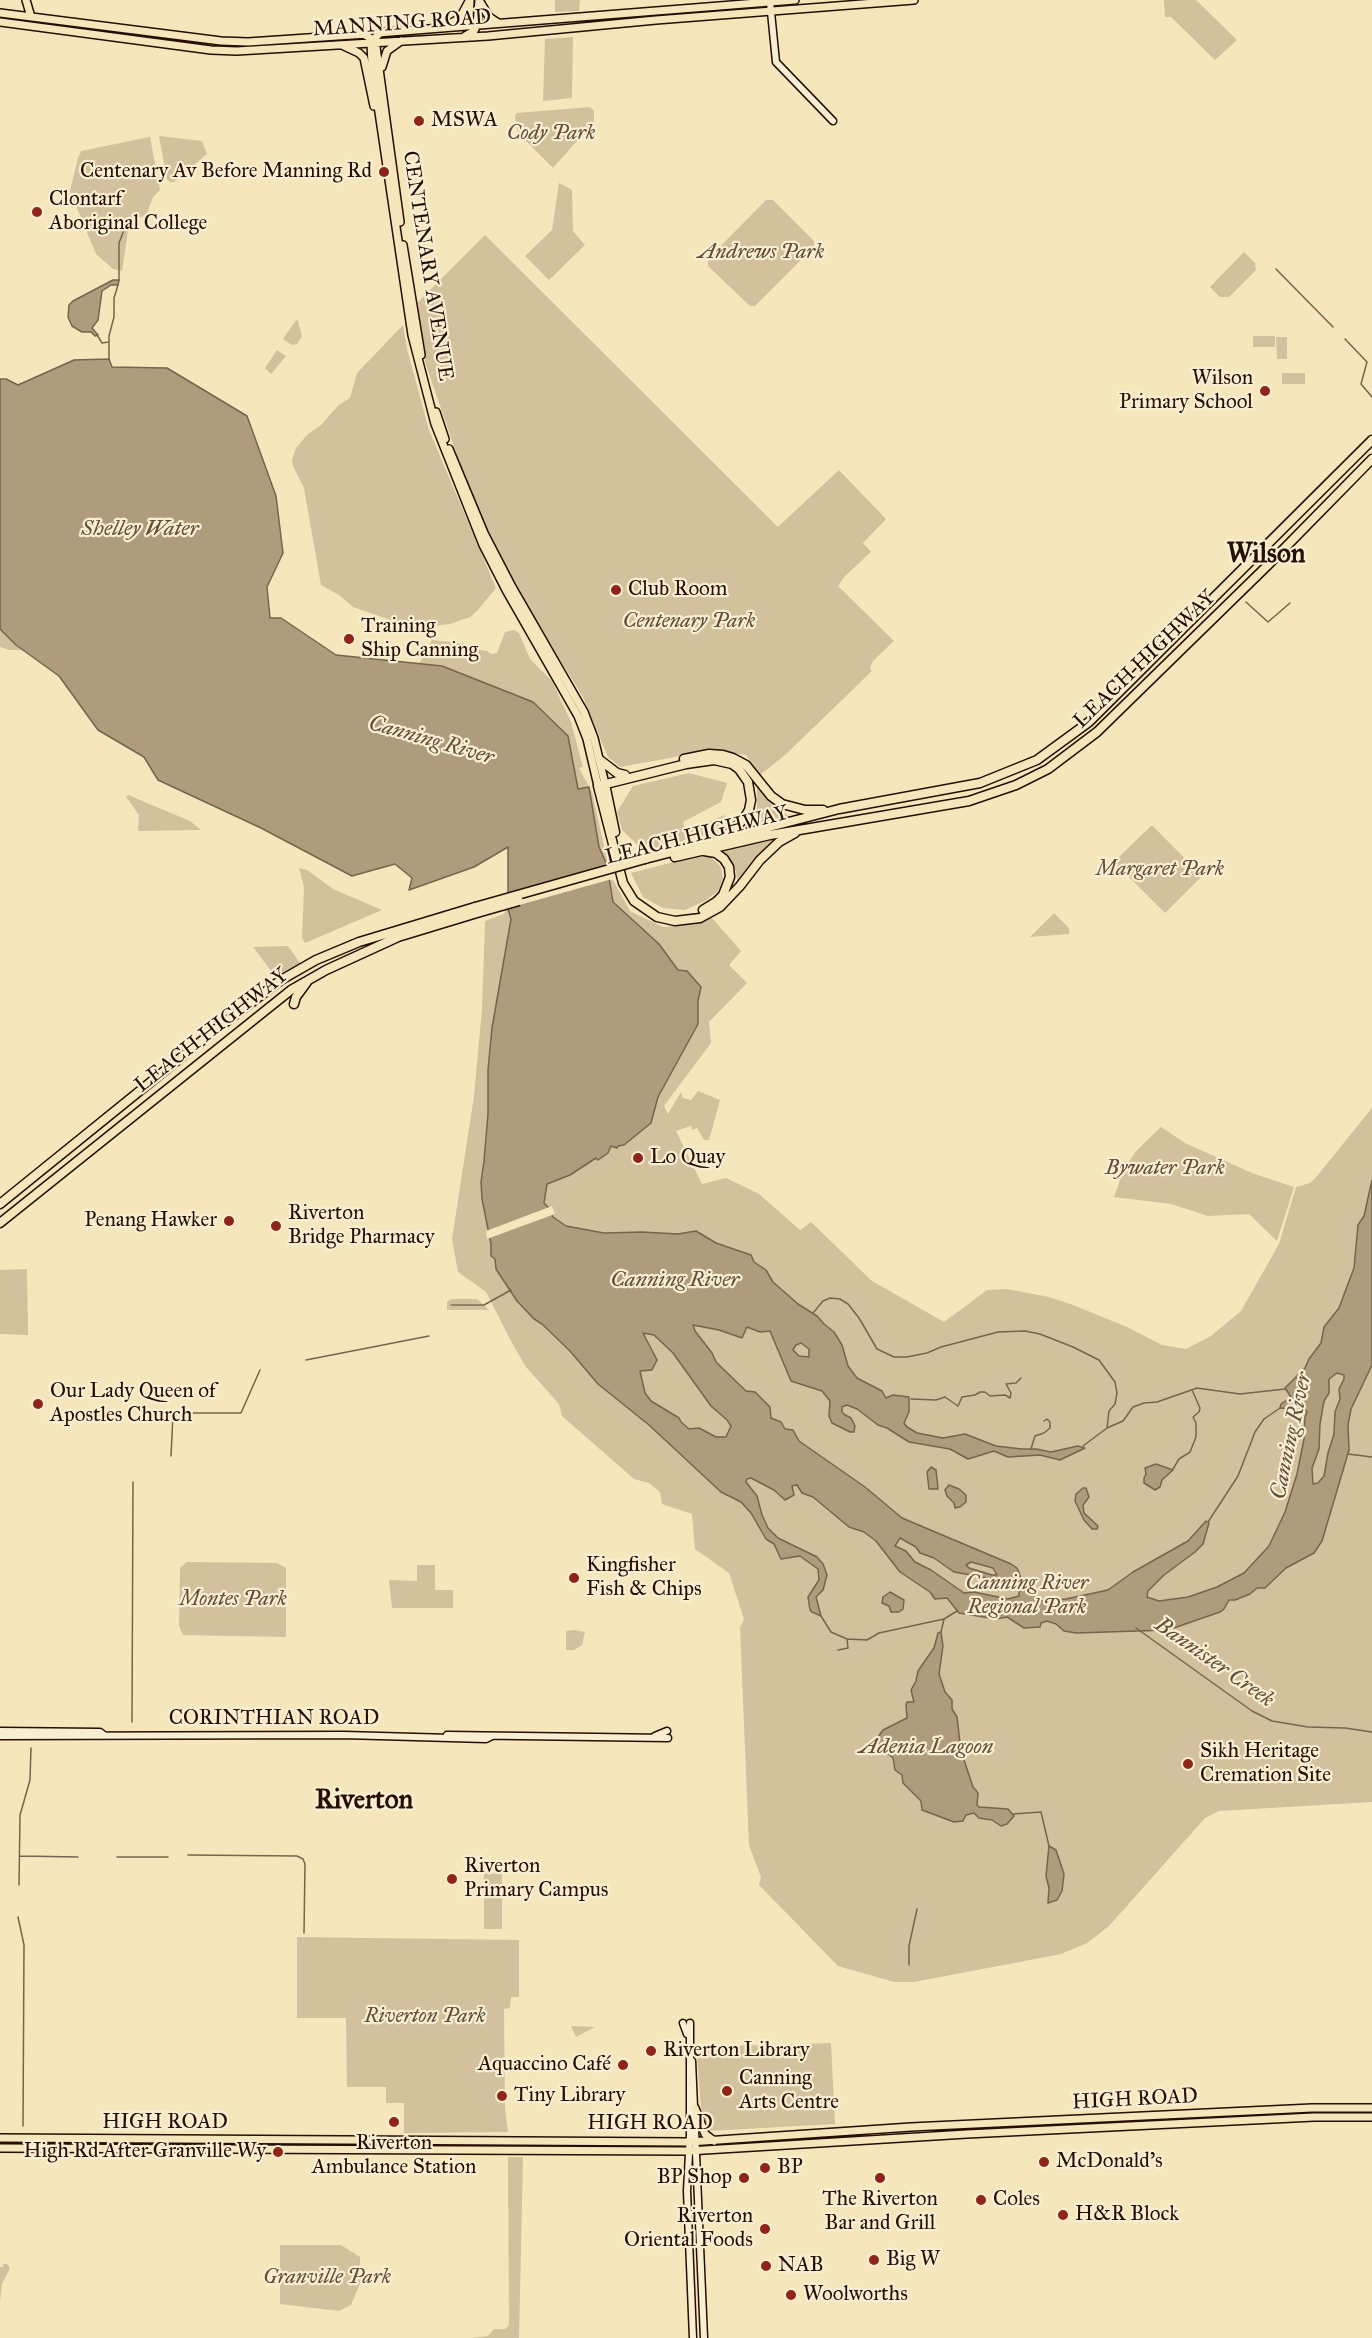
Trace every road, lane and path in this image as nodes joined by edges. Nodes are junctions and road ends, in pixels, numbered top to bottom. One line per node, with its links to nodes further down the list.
1 (26, 0): 9 (main road)
2 (469, 0): 12 (main road); 13 (main road)
3 (479, 0): 11 (main road); 12 (main road)
4 (795, 0): 6 (main road, MANNING ROAD)
5 (914, 0): 7 (main road, MANNING ROAD)
6 (770, 2): 7 (main road); 11 (main road, MANNING ROAD)
7 (771, 11): 16 (main road, MANNING ROAD); 22 (main road)
8 (0, 12): 9 (main road, MANNING ROAD)
9 (31, 17): 15 (main road, MANNING ROAD)
10 (0, 22): 20 (main road, MANNING ROAD)
11 (498, 23): 12 (main road, MANNING ROAD)
12 (474, 26): 13 (main road, MANNING ROAD); 16 (main road); 17 (main road)
13 (440, 28): 14 (main road, MANNING ROAD)
14 (380, 33): 15 (main road, MANNING ROAD); 19 (main road)
15 (363, 34): 19 (main road)
16 (486, 36): 17 (main road, MANNING ROAD)
17 (463, 37): 18 (main road, MANNING ROAD)
18 (403, 40): 19 (main road, MANNING ROAD); 21 (main road)
19 (372, 41): 20 (main road, MANNING ROAD); 21 (main road, CENTENARY AVENUE); 23 (main road, CENTENARY AVENUE)
20 (340, 44): 23 (main road)
21 (381, 75): 27 (main road, CENTENARY AVENUE)
22 (833, 121)
23 (384, 146): 30 (main road, CENTENARY AVENUE)
24 (1372, 441): 28 (highway, LEACH HIGHWAY)
25 (1372, 459): 26 (highway, LEACH HIGHWAY)
26 (1069, 754): 28 (highway); 32 (highway, LEACH HIGHWAY)
27 (600, 760): 29 (highway); 30 (main road, CENTENARY AVENUE)
28 (1014, 771): 31 (highway, LEACH HIGHWAY)
29 (625, 775): 30 (highway); 31 (highway)
30 (601, 783): 32 (highway); 33 (highway); 34 (highway)
31 (839, 809): 33 (highway, LEACH HIGHWAY)
32 (803, 829): 34 (highway, LEACH HIGHWAY)
33 (723, 838): 35 (highway, LEACH HIGHWAY)
34 (701, 850): 35 (highway, LEACH HIGHWAY)
35 (645, 862): 36 (highway, LEACH HIGHWAY, bridge)
36 (476, 910): 37 (highway, LEACH HIGHWAY); 38 (highway, LEACH HIGHWAY)
37 (312, 978): 39 (highway, LEACH HIGHWAY); 40 (highway)
38 (262, 994): 39 (highway); 41 (highway, LEACH HIGHWAY)
39 (284, 994): 42 (highway, LEACH HIGHWAY)
40 (294, 1004)
41 (0, 1204)
42 (0, 1223)
43 (0, 1731): 44 (main road, CORINTHIAN ROAD)
44 (104, 1735): 45 (main road, CORINTHIAN ROAD); 46 (main road, CORINTHIAN ROAD)
45 (668, 1735)
46 (0, 1736)
47 (687, 2023): 48 (main road)
48 (690, 2055): 49 (main road); 54 (main road)
49 (695, 2108): 53 (main road); 54 (main road)
50 (1372, 2108): 53 (main road, HIGH ROAD)
51 (1372, 2116): 56 (main road, HIGH ROAD)
52 (0, 2138): 54 (main road, HIGH ROAD)
53 (714, 2141): 54 (main road, HIGH ROAD)
54 (692, 2142): 56 (main road)
55 (0, 2148): 56 (main road, HIGH ROAD)
56 (692, 2151): 57 (main road); 58 (main road)
57 (693, 2338)
58 (704, 2338)

